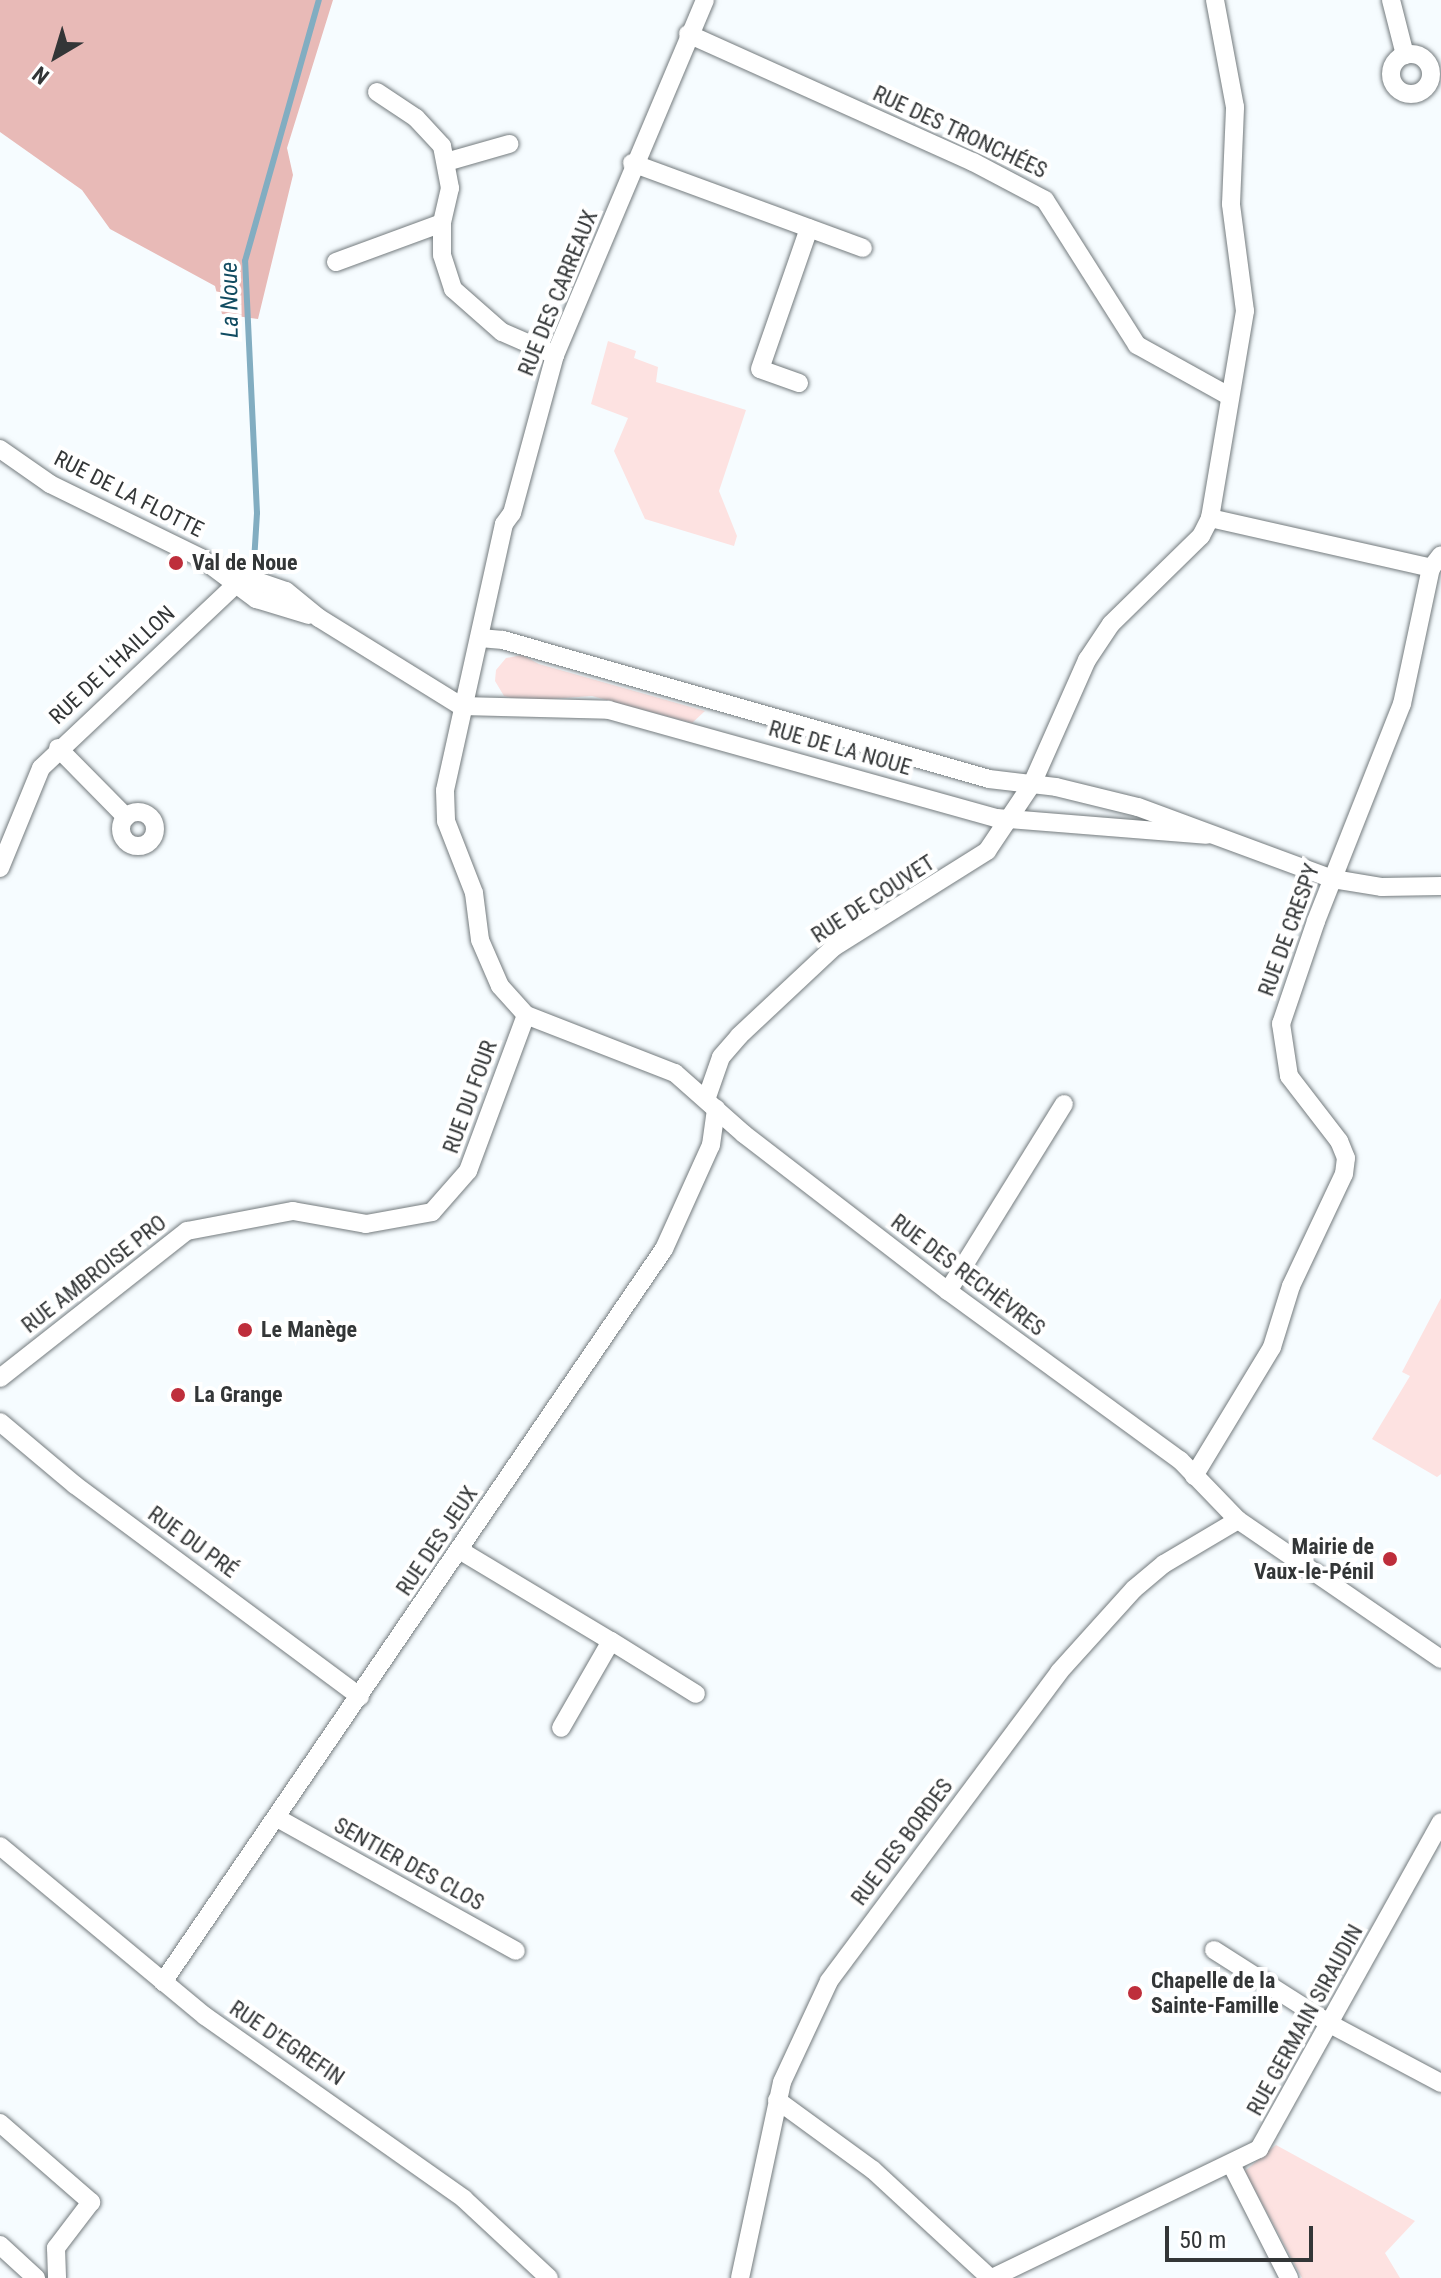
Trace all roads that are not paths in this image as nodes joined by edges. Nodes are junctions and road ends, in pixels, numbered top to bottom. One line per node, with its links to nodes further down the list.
1 (705, 0): 4 (street, RUE DES CARREAUX)
2 (1215, 0): 17 (street)
3 (1391, 0): 5 (street)
4 (688, 34): 10 (street, RUE DES CARREAUX); 17 (street, RUE DES TRONCHÉES)
5 (1405, 55): 6 (street); 6 (street)
6 (1434, 91)
7 (377, 92): 9 (street)
8 (509, 144): 9 (street)
9 (446, 162): 11 (street)
10 (632, 163): 12 (street); 15 (street, RUE DES CARREAUX)
11 (442, 223): 14 (street); 15 (street)
12 (809, 228): 13 (street); 16 (street)
13 (863, 248)
14 (336, 262)
15 (555, 355): 22 (street, RUE DES CARREAUX)
16 (799, 383)
17 (1229, 396): 19 (street)
18 (0, 449): 21 (street, RUE DE LA FLOTTE)
19 (1210, 518): 20 (street); 25 (street, RUE DE COUVET)
20 (1436, 562): 30 (street, RUE DE CRESPY)
21 (234, 586): 23 (street, RUE DE LA FLOTTE); 24 (street, RUE DE L'HAILLON)
22 (480, 638): 23 (street, RUE DES CARREAUX); 25 (street, RUE DE LA NOUE)
23 (461, 706): 27 (street, RUE DE LA NOUE); 32 (street, RUE DES CARREAUX)
24 (58, 748): 26 (street, RUE DE L'HAILLON); 29 (street, RUE DE L'HAILLON)
25 (1032, 784): 27 (street, RUE DE COUVET); 28 (street, RUE DE LA NOUE)
26 (126, 817)
27 (1010, 819): 28 (street, RUE DE LA NOUE); 33 (street, RUE DE COUVET)
28 (1206, 835): 30 (street, RUE DE LA NOUE)
29 (0, 868)
30 (1333, 879): 31 (street, RUE DE LA NOUE); 39 (street, RUE DE CRESPY)
31 (1441, 886)
32 (526, 1015): 33 (street, RUE DES RECHÈVRES); 35 (street, RUE DU FOUR)
33 (712, 1102): 36 (street, RUE DES RECHÈVRES); 41 (street, RUE DES JEUX)
34 (1064, 1104): 36 (street)
35 (366, 1224): 37 (street, RUE AMBROISE PRO)
36 (948, 1291): 39 (street, RUE DES RECHÈVRES)
37 (0, 1378)
38 (0, 1422): 45 (street, RUE DU PRÉ)
39 (1194, 1476): 40 (street, RUE DES RECHÈVRES)
40 (1238, 1520): 43 (street, RUE DES RECHÈVRES); 55 (street, RUE DES BORDES)
41 (461, 1551): 42 (street); 45 (street, RUE DES JEUX)
42 (611, 1641): 44 (street); 46 (street)
43 (1441, 1659)
44 (696, 1694)
45 (360, 1697): 47 (street, RUE DES JEUX)
46 (561, 1728)
47 (279, 1819): 51 (street, SENTIER DES CLOS); 52 (street, RUE DES JEUX)
48 (1441, 1822): 53 (street, RUE GERMAIN SIRAUDIN)
49 (0, 1846): 52 (street, RUE D'EGREFIN)
50 (1214, 1950): 53 (street)
51 (516, 1951)
52 (163, 1982): 61 (street, RUE D'EGREFIN)
53 (1330, 2024): 54 (street); 57 (street, RUE GERMAIN SIRAUDIN)
54 (1441, 2083)
55 (777, 2100): 62 (street, RUE DES BORDES); 63 (street)
56 (0, 2123): 60 (street)
57 (1231, 2164): 63 (street, RUE GERMAIN SIRAUDIN); 64 (street)
58 (0, 2245): 59 (street)
59 (36, 2278)
60 (57, 2278)
61 (549, 2278)
62 (740, 2278)
63 (991, 2278)
64 (1289, 2278)

